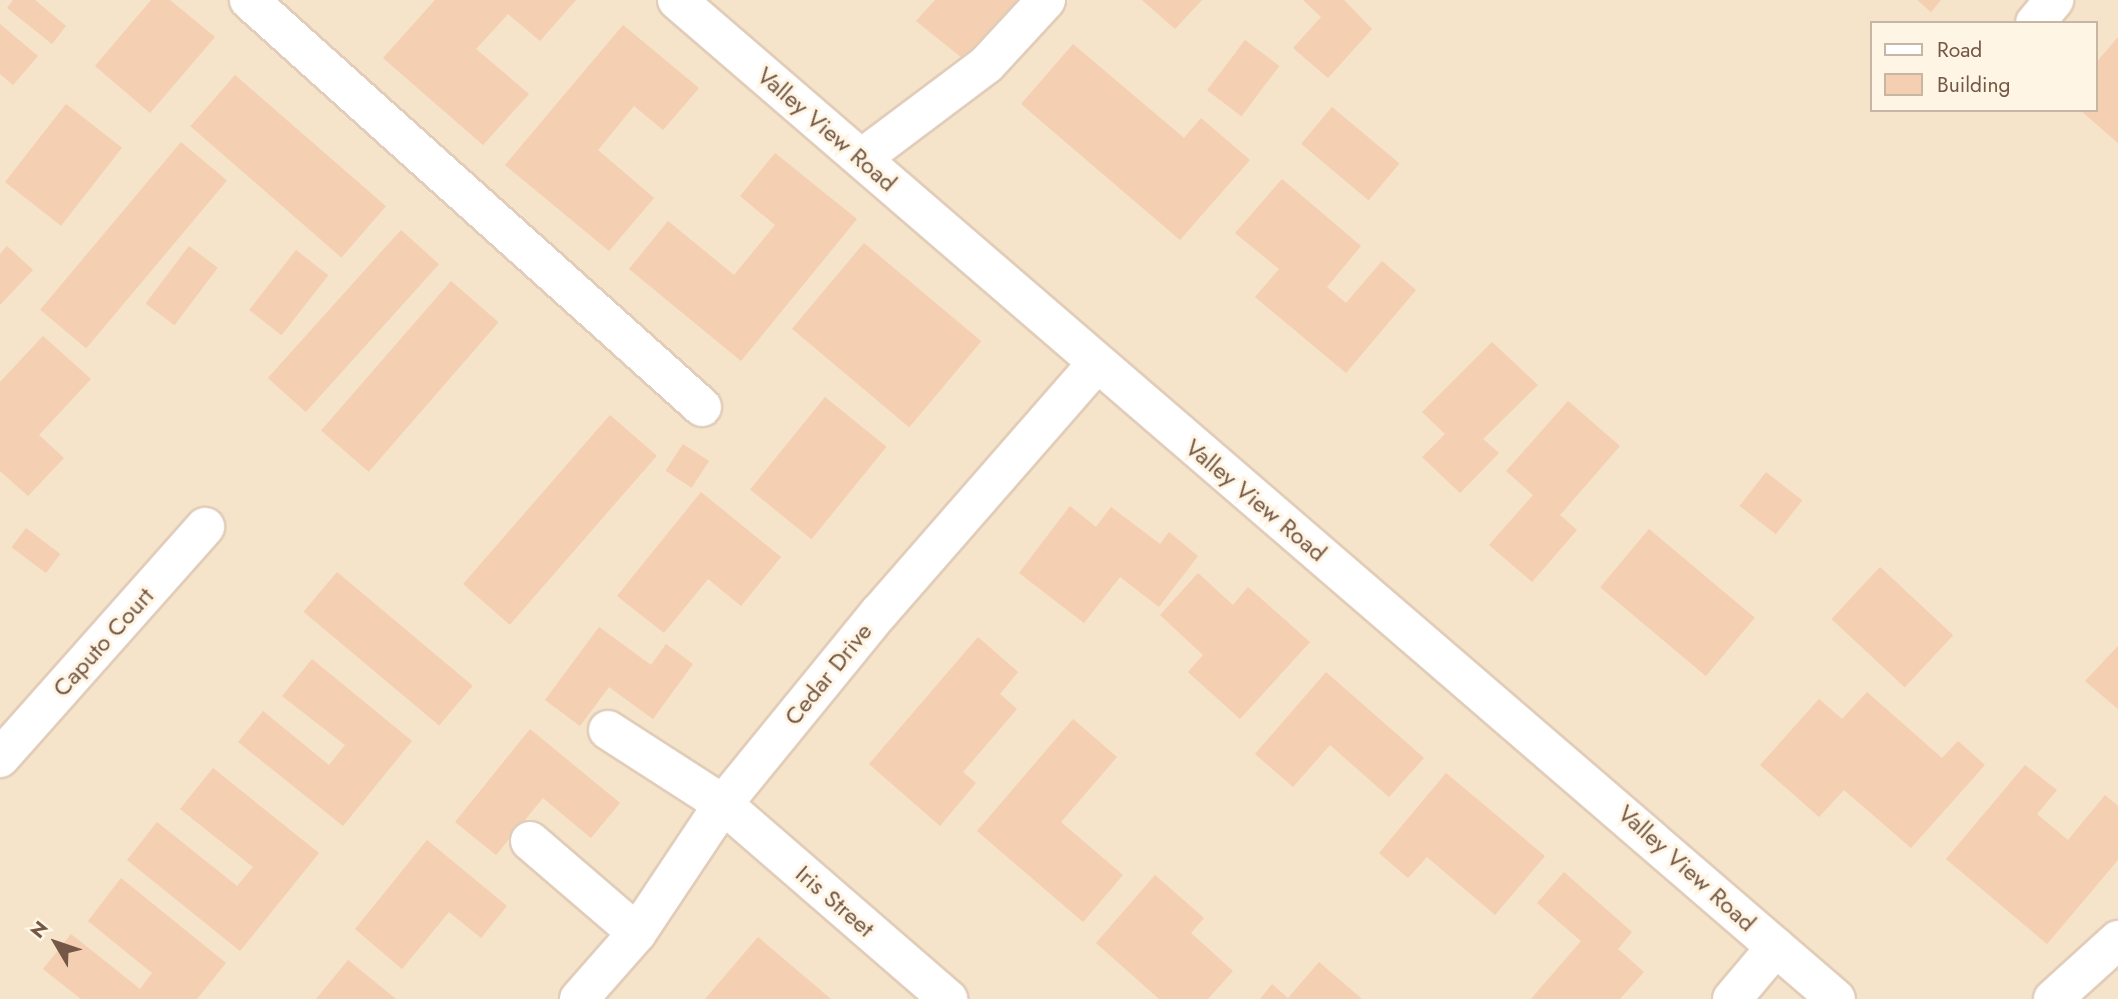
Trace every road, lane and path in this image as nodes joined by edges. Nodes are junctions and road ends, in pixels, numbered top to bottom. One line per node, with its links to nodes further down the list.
1 (249, 0): 8 (street)
2 (677, 0): 6 (street, Valley View Road)
3 (1046, 0): 6 (street)
4 (2054, 0): 5 (street)
5 (2037, 21)
6 (862, 158): 7 (street, Valley View Road)
7 (1096, 364): 12 (street, Cedar Drive); 16 (street, Valley View Road)
8 (702, 407)
9 (205, 527): 11 (street, Caputo Court)
10 (608, 730): 12 (street, Iris Street)
11 (0, 758)
12 (723, 804): 14 (street, Cedar Drive); 18 (street, Iris Street)
13 (530, 841): 14 (street)
14 (637, 933): 17 (street, Cedar Drive)
15 (2118, 940): 21 (street)
16 (1776, 947): 19 (street); 20 (street, Valley View Road)
17 (579, 999)
18 (948, 999)
19 (1732, 999)
20 (1836, 999)
21 (2053, 999)

